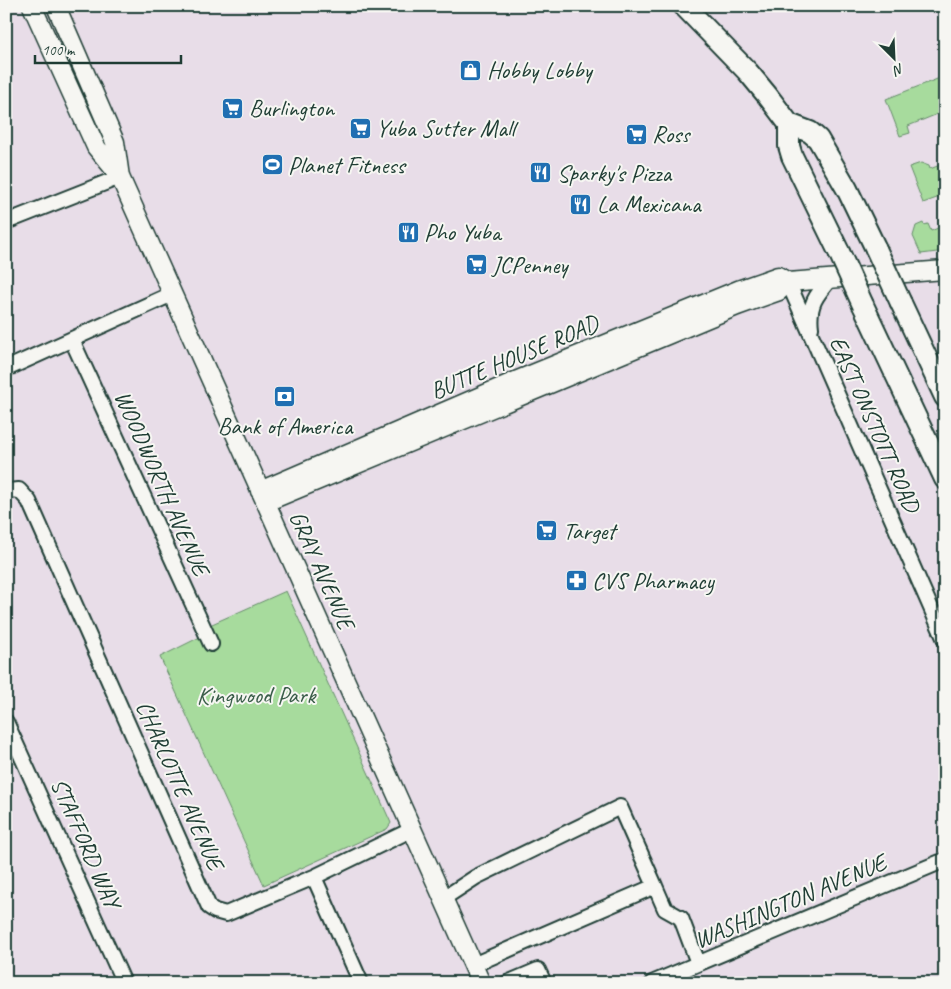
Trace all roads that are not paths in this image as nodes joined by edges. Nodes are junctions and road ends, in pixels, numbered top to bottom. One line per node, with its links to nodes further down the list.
1 (32, 6): 5 (main road, GRAY AVENUE)
2 (56, 6): 5 (main road, GRAY AVENUE)
3 (684, 6): 4 (highway)
4 (789, 124): 14 (highway, bridge); 15 (highway, bridge)
5 (120, 177): 6 (street); 10 (main road, GRAY AVENUE)
6 (6, 222)
7 (945, 270): 8 (main road, BUTTE HOUSE ROAD)
8 (831, 278): 9 (main road, BUTTE HOUSE ROAD); 11 (street)
9 (788, 282): 11 (street, EAST ONSTOTT ROAD); 17 (main road, BUTTE HOUSE ROAD)
10 (172, 294): 12 (street); 17 (main road, GRAY AVENUE)
11 (813, 338): 18 (street, EAST ONSTOTT ROAD)
12 (72, 340): 13 (street); 19 (street, WOODWORTH AVENUE)
13 (6, 369)
14 (945, 396)
15 (945, 479)
16 (7, 490): 23 (street, CHARLOTTE AVENUE)
17 (263, 497): 21 (main road, GRAY AVENUE)
18 (945, 640)
19 (210, 644)
20 (6, 722): 29 (street, STAFFORD WAY)
21 (413, 829): 23 (street, CHARLOTTE AVENUE); 25 (main road, GRAY AVENUE)
22 (945, 860): 26 (street, WASHINGTON AVENUE)
23 (314, 877): 28 (street)
24 (654, 886): 25 (street); 26 (street); 27 (street)
25 (444, 898): 27 (main road, GRAY AVENUE)
26 (698, 964): 33 (street, WASHINGTON AVENUE)
27 (474, 965): 30 (main road, GRAY AVENUE)
28 (360, 982)
29 (124, 983)
30 (481, 983)
31 (507, 983): 32 (street)
32 (544, 983)
33 (652, 983)

